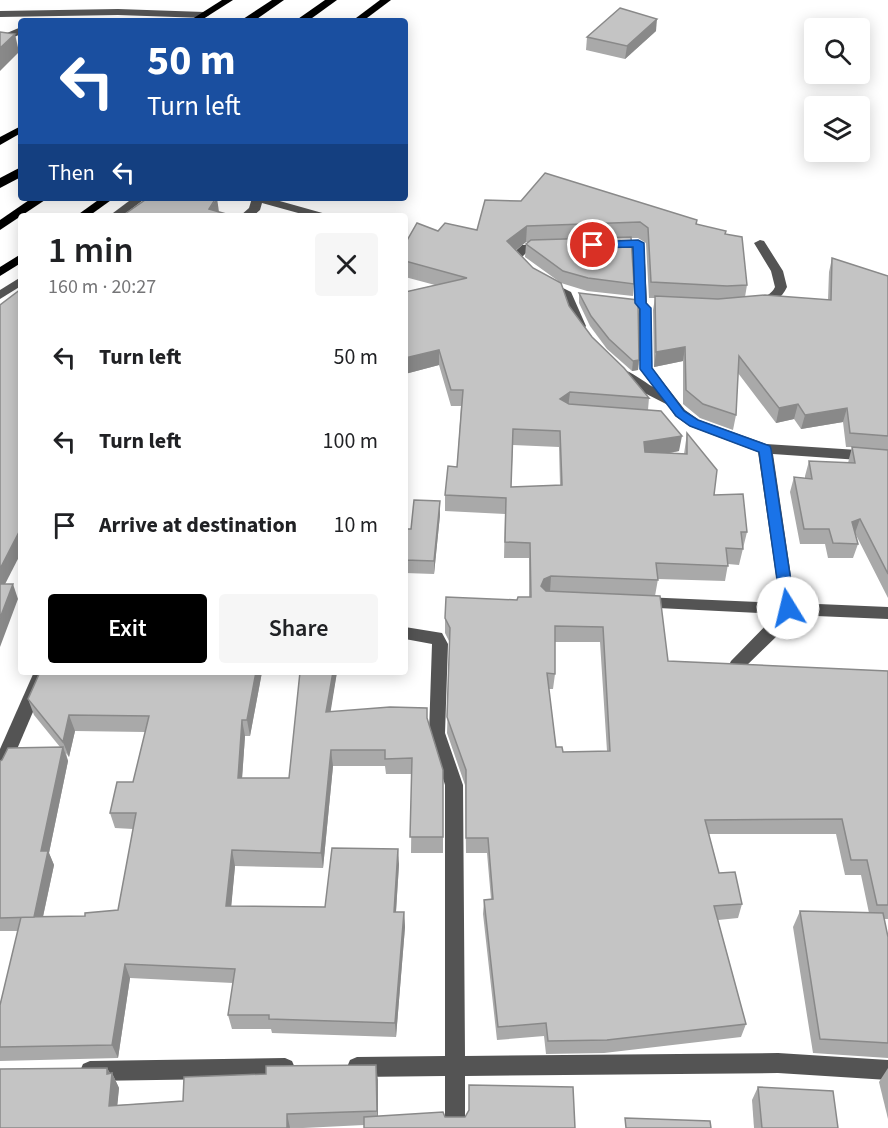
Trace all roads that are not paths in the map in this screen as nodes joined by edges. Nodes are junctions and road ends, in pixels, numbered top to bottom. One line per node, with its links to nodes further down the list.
1 (228, 0): 7 (main road)
2 (279, 0): 10 (highway)
3 (332, 0): 11 (highway)
4 (386, 0): 12 (main road)
5 (0, 14): 6 (street)
6 (53, 14): 7 (street); 8 (street)
7 (204, 15): 9 (main road)
8 (44, 18)
9 (199, 18)
10 (251, 18)
11 (305, 18)
12 (361, 18)
13 (18, 31): 14 (street)
14 (0, 40)
15 (18, 131): 16 (main road)
16 (0, 142)
17 (18, 173): 18 (highway)
18 (0, 184)
19 (36, 201): 24 (highway)
20 (104, 201): 25 (main road)
21 (136, 201): 26 (street)
22 (270, 201): 27 (street)
23 (18, 213): 28 (highway)
24 (19, 213)
25 (86, 213)
26 (120, 213)
27 (312, 213)
28 (0, 226)
29 (760, 243): 36 (street)
30 (604, 245): 39 (street)
31 (560, 246): 37 (street)
32 (18, 260): 33 (main road)
33 (0, 272)
34 (18, 283): 35 (street)
35 (0, 295)
36 (750, 304)
37 (590, 339)
38 (612, 363): 39 (street)
39 (673, 402): 41 (street)
40 (673, 421): 41 (street)
41 (694, 423): 42 (street)
42 (765, 449): 43 (street); 45 (street)
43 (888, 458)
44 (633, 603): 45 (street)
45 (788, 608): 46 (street); 48 (street)
46 (888, 612)
47 (408, 633): 51 (street)
48 (737, 666)
49 (41, 675): 50 (street)
50 (0, 765)
51 (453, 1066): 52 (street); 54 (street); 56 (street)
52 (335, 1067)
53 (301, 1068): 55 (street)
54 (888, 1070)
55 (70, 1071)
56 (455, 1128)

